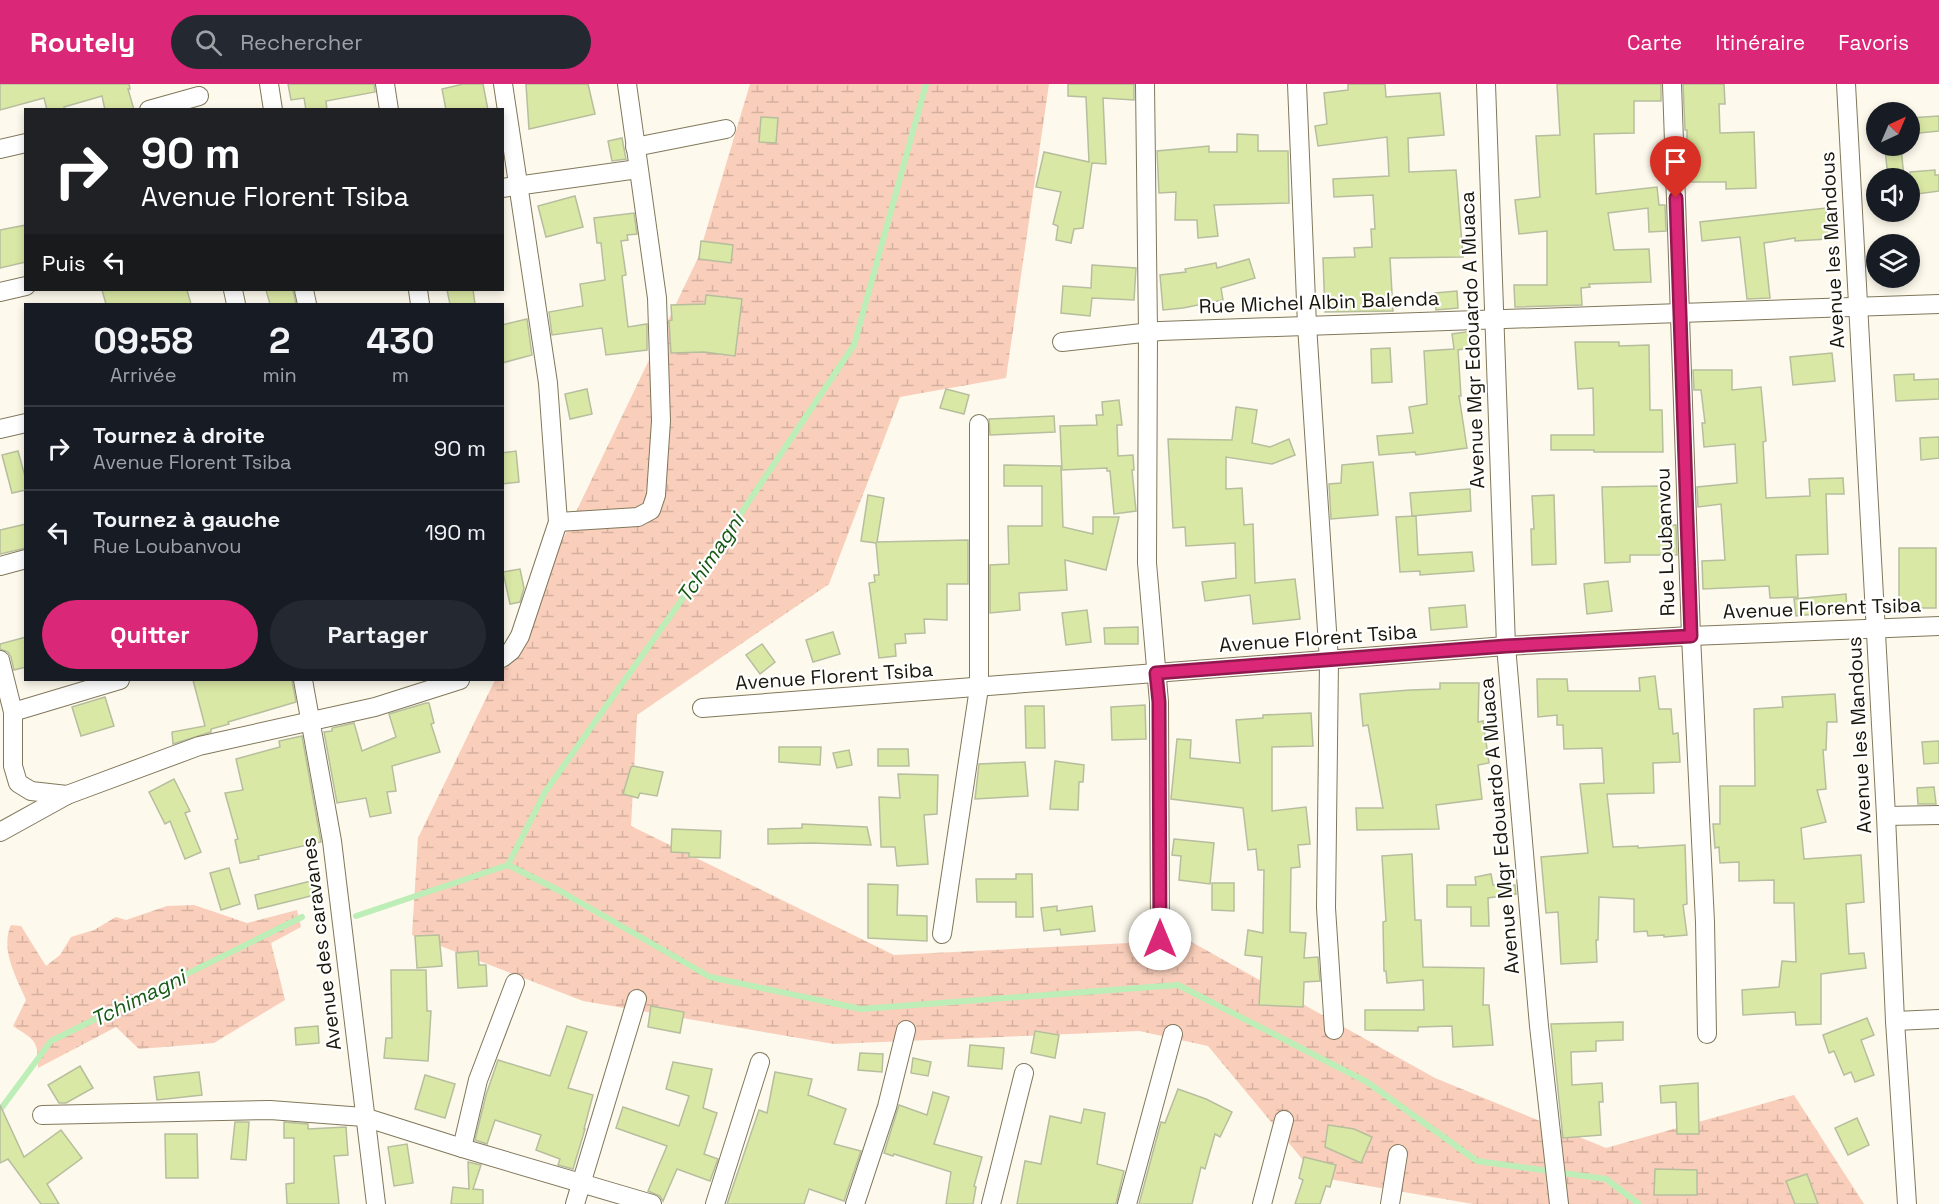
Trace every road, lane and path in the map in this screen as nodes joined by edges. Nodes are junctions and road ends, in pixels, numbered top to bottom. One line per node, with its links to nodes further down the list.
1 (269, 84): 12 (street)
2 (385, 84): 13 (street)
3 (503, 84): 19 (street)
4 (627, 84): 16 (street)
5 (1145, 84): 27 (street)
6 (1297, 84): 26 (street)
7 (1486, 84): 25 (street, Avenue Mgr Edouardo A Muaca)
8 (1672, 84): 24 (street, Rue Loubanvou)
9 (1845, 84): 23 (street, Avenue les Mandous)
10 (199, 97): 11 (street)
11 (157, 108)
12 (273, 108)
13 (389, 108)
14 (726, 129): 16 (street)
15 (24, 144): 17 (street)
16 (635, 147): 18 (street)
17 (0, 150)
18 (638, 169): 19 (street); 32 (street)
19 (510, 186): 32 (street)
20 (24, 286): 21 (street)
21 (0, 292)
22 (1939, 304): 23 (street, Rue Michel Albin Balenda)
23 (1858, 308): 24 (street, Rue Michel Albin Balenda); 36 (street, Avenue les Mandous)
24 (1679, 313): 25 (street, Rue Michel Albin Balenda); 37 (street, Rue Loubanvou)
25 (1494, 319): 26 (street, Rue Michel Albin Balenda); 38 (street, Avenue Mgr Edouardo A Muaca)
26 (1307, 325): 27 (street, Rue Michel Albin Balenda); 41 (street)
27 (1148, 332): 28 (street, Rue Michel Albin Balenda); 42 (street)
28 (1062, 342)
29 (24, 423): 31 (street)
30 (979, 424): 46 (street)
31 (0, 429)
32 (558, 522): 39 (street)
33 (24, 560): 34 (street)
34 (0, 566)
35 (1939, 626): 36 (street, Avenue Florent Tsiba)
36 (1876, 628): 37 (street, Avenue Florent Tsiba); 52 (street, Avenue les Mandous)
37 (1691, 636): 38 (street, Avenue Florent Tsiba); 63 (street, Rue Loubanvou)
38 (1506, 646): 41 (street, Avenue Florent Tsiba); 81 (street, Avenue Mgr Edouardo A Muaca)
39 (504, 656)
40 (0, 660): 48 (street)
41 (1329, 661): 42 (street, Avenue Florent Tsiba); 61 (street)
42 (1156, 673): 46 (street, Avenue Florent Tsiba); 55 (street)
43 (117, 681): 48 (street)
44 (303, 681): 49 (street, Avenue des caravanes)
45 (455, 681): 49 (street)
46 (979, 687): 47 (street, Avenue Florent Tsiba); 54 (street)
47 (702, 708)
48 (13, 712): 50 (street)
49 (310, 721): 50 (street); 67 (street, Avenue des caravanes)
50 (68, 795): 53 (street)
51 (1939, 815): 52 (street)
52 (1886, 816): 59 (street, Avenue les Mandous)
53 (0, 832)
54 (942, 934)
55 (1160, 939)
56 (515, 983): 69 (street)
57 (637, 999): 71 (street)
58 (1939, 1019): 59 (street)
59 (1895, 1021): 82 (street, Avenue les Mandous)
60 (906, 1030): 76 (street)
61 (1334, 1030)
62 (1173, 1034): 78 (street)
63 (1707, 1034)
64 (760, 1062): 75 (street)
65 (1024, 1073): 77 (street)
66 (42, 1115): 67 (street)
67 (364, 1117): 69 (street); 72 (street, Avenue des caravanes)
68 (1284, 1120): 79 (street)
69 (462, 1148): 71 (street)
70 (1398, 1154): 80 (street)
71 (581, 1184): 73 (street); 74 (street)
72 (376, 1204)
73 (575, 1204)
74 (652, 1204)
75 (715, 1204)
76 (855, 1204)
77 (991, 1204)
78 (1127, 1204)
79 (1262, 1204)
80 (1390, 1204)
81 (1559, 1204)
82 (1907, 1204)

